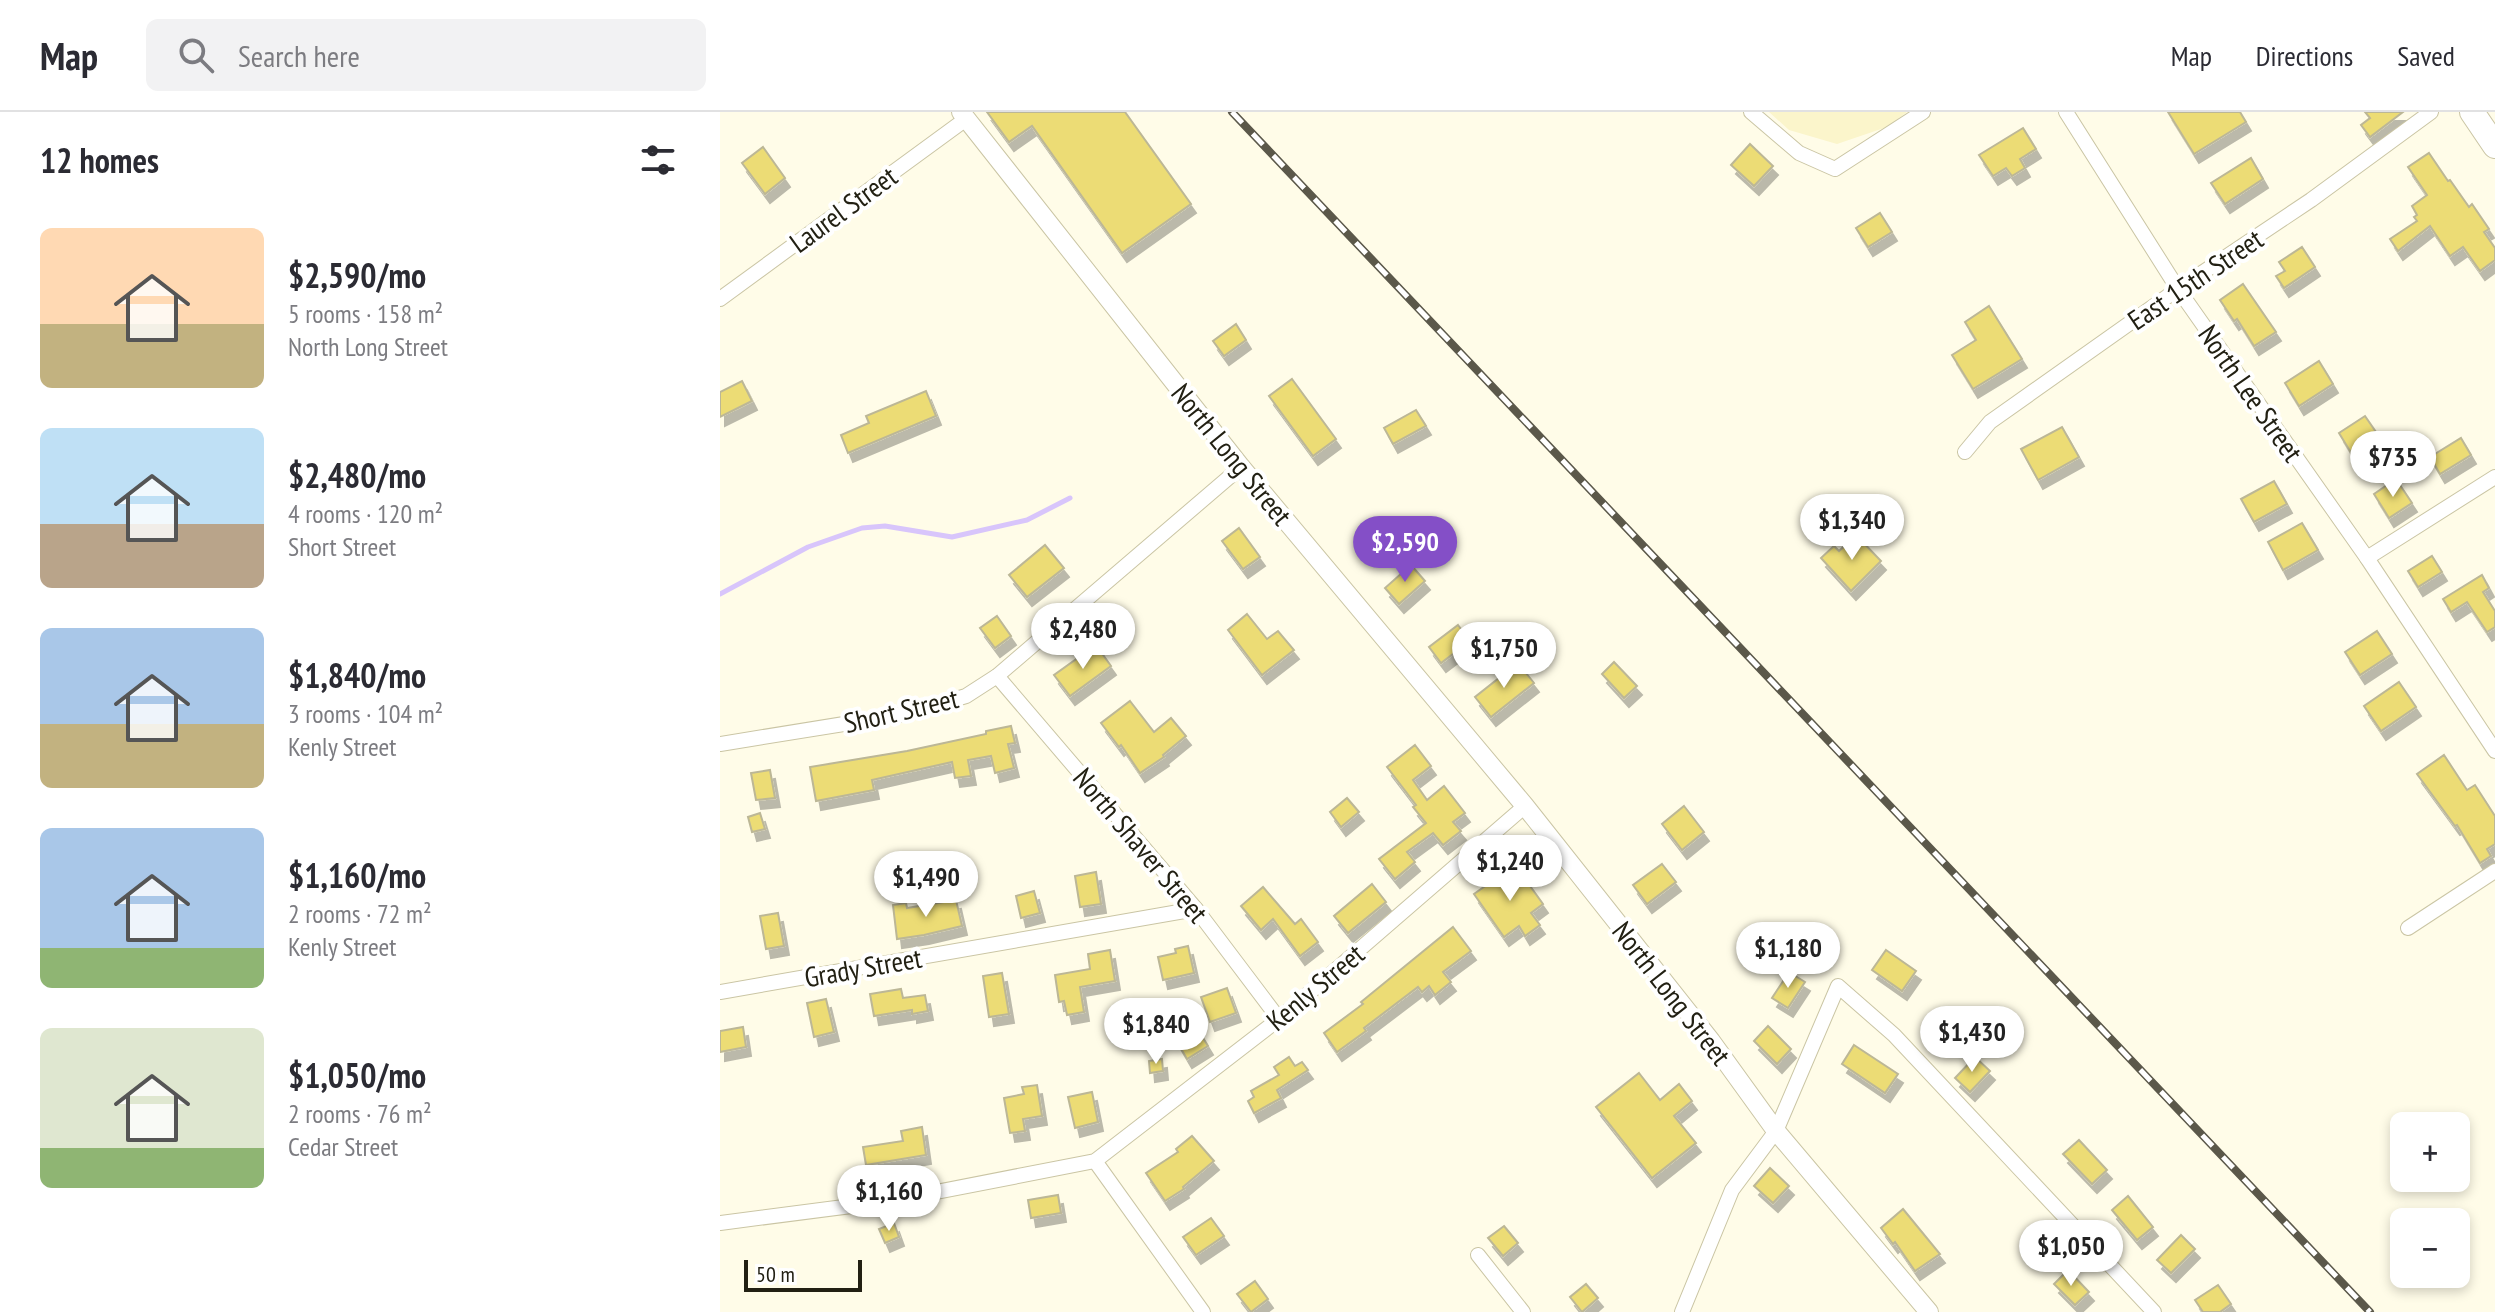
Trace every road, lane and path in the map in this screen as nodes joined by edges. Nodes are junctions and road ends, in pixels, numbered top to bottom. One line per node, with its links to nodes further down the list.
1 (1751, 112): 2 (street)
2 (1923, 112)
3 (2066, 112): 8 (street, North Lee Street)
4 (2431, 112): 8 (street, East 15th Street)
5 (2472, 112): 7 (main road)
6 (964, 115): 9 (street, Laurel Street); 11 (street, North Long Street)
7 (2495, 146)
8 (2178, 289): 10 (street, East 15th Street); 13 (street, North Lee Street)
9 (720, 299)
10 (1965, 452)
11 (1241, 467): 14 (street, Short Street); 17 (street, North Long Street)
12 (2495, 477): 13 (street)
13 (2367, 558): 16 (street, North Lee Street)
14 (997, 676): 15 (street, Short Street); 19 (street, North Shaver Street)
15 (720, 744)
16 (2495, 751)
17 (1525, 806): 22 (street, Kenly Street); 23 (street, North Long Street)
18 (2495, 871): 20 (street)
19 (1196, 909): 21 (street, Grady Street); 22 (street, North Shaver Street)
20 (2408, 928)
21 (720, 992)
22 (1279, 1019): 24 (street, Kenly Street)
23 (1776, 1131): 29 (street); 30 (street, North Long Street); 31 (street)
24 (1095, 1161): 25 (street, Kenly Street); 27 (street)
25 (720, 1223)
26 (1478, 1255): 28 (street)
27 (1203, 1312)
28 (1523, 1312)
29 (1682, 1312)
30 (1929, 1312)
31 (2154, 1312)

